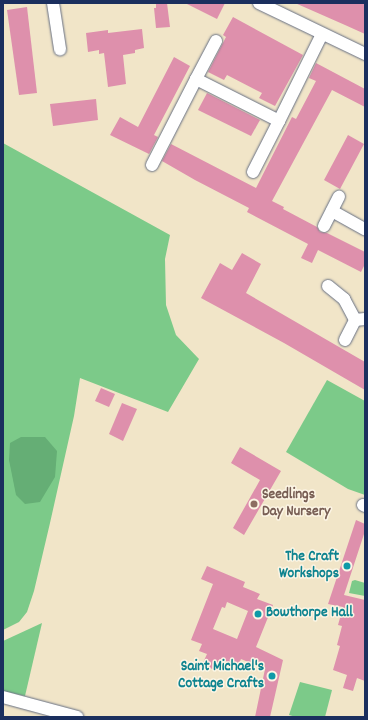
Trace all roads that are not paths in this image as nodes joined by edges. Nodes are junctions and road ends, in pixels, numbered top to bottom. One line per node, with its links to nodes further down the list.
1 (53, 3): 5 (street)
2 (260, 3): 3 (street)
3 (322, 34): 6 (street); 8 (street)
4 (216, 40): 7 (street)
5 (60, 48)
6 (365, 54)
7 (196, 79): 8 (street); 9 (street)
8 (278, 121): 10 (street)
9 (152, 165)
10 (253, 172)
11 (339, 197): 12 (street)
12 (332, 211): 13 (street); 14 (street)
13 (324, 226)
14 (365, 229)
15 (328, 286): 16 (street)
16 (360, 320): 17 (street)
17 (345, 340)
18 (3, 697): 19 (street)
19 (77, 717)

